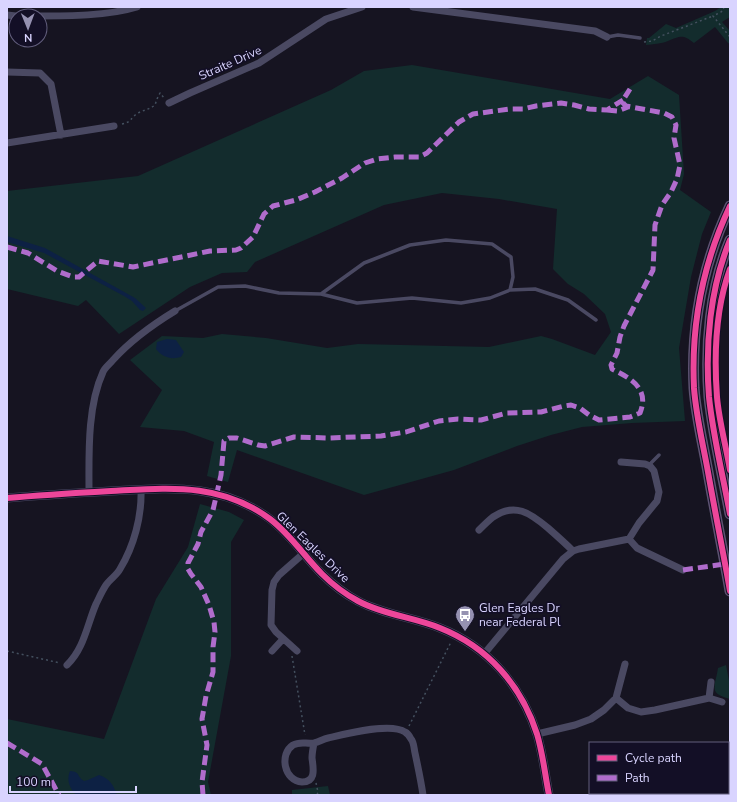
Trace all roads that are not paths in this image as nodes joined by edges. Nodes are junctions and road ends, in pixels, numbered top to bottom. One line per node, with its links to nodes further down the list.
1 (137, 7): 5 (street)
2 (362, 7): 9 (street, Straite Drive)
3 (413, 7): 4 (street)
4 (467, 10): 6 (street)
5 (48, 16)
6 (607, 37): 7 (lane)
7 (640, 38)
8 (7, 72): 11 (street)
9 (169, 103)
10 (114, 126): 11 (street)
11 (61, 135): 12 (street)
12 (7, 142)
13 (730, 206): 31 (main road)
14 (730, 240): 25 (main road)
15 (510, 290): 16 (lane); 16 (lane); 18 (lane)
16 (321, 294): 17 (lane)
17 (175, 311): 23 (street)
18 (596, 320)
19 (659, 455): 21 (lane)
20 (621, 462): 21 (street)
21 (649, 465): 27 (street)
22 (141, 489): 23 (street, Glen Eagles Drive); 29 (street, Glen Eagles Drive); 37 (street)
23 (89, 492): 24 (street, Glen Eagles Drive)
24 (7, 498)
25 (730, 514)
26 (479, 530): 28 (street)
27 (629, 539): 28 (street); 30 (street)
28 (573, 551): 35 (street)
29 (304, 553): 32 (street); 35 (street, Glen Eagles Drive)
30 (683, 570)
31 (730, 591)
32 (283, 639): 33 (street); 34 (street)
33 (272, 651)
34 (297, 651)
35 (484, 654): 42 (street, Glen Eagles Drive)
36 (625, 664): 39 (street)
37 (68, 665)
38 (711, 682): 40 (street)
39 (616, 698): 40 (street); 42 (street)
40 (709, 698): 41 (street)
41 (722, 702)
42 (536, 734): 45 (street, Glen Eagles Drive)
43 (310, 743): 43 (street); 44 (street)
44 (424, 795)
45 (549, 795)

